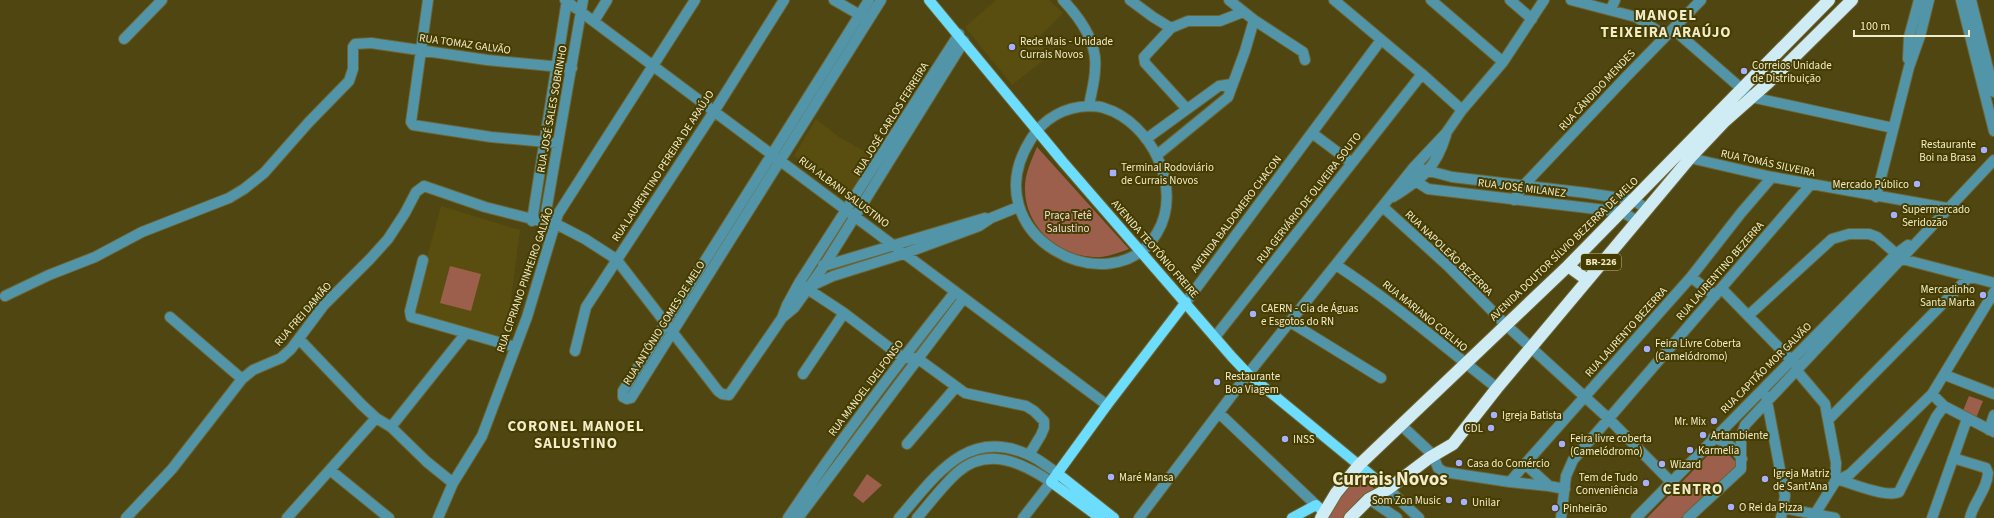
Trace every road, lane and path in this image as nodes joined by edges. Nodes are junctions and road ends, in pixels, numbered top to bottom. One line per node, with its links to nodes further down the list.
1 (162, 0): 41 (street)
2 (428, 0): 43 (street)
3 (567, 0): 28 (street, RUA ALBANI SALUSTINO); 48 (street, RUA JOSÉ SALES SOBRINHO)
4 (583, 0): 28 (street, RUA JOSÉ SALES SOBRINHO)
5 (607, 0): 35 (street)
6 (695, 0): 47 (street, RUA CIPRIANO PINHEIRO GALVÃO)
7 (784, 0): 61 (street, RUA LAURENTINO PEREIRA DE ARAÚJO)
8 (834, 0): 31 (street)
9 (869, 0): 31 (street, RUA ANTÔNIO GOMES DE MELO)
10 (881, 0): 33 (street, RUA ANTÔNIO GOMES DE MELO)
11 (929, 0): 39 (main road, AVENIDA TEOTÔNIO FREIRE)
12 (1063, 0): 58 (street)
13 (1130, 0): 36 (street)
14 (1334, 0): 42 (street)
15 (1431, 0): 46 (street)
16 (1510, 0): 32 (street)
17 (1544, 0): 32 (street)
18 (1571, 0): 27 (street)
19 (1701, 0): 38 (street, RUA CÂNDIDO MENDES)
20 (1829, 0): 30 (highway); 37 (highway, AVENIDA DOUTOR SÍLVIO BEZERRA DE MELO / BR-226)
21 (1852, 0): 30 (highway, AVENIDA DOUTOR SÍLVIO BEZERRA DE MELO / BR-226)
22 (1919, 0): 50 (street)
23 (1929, 0): 50 (street)
24 (1961, 0): 44 (street)
25 (1971, 0): 44 (street)
26 (1233, 1): 29 (street)
27 (1613, 5): 38 (street)
28 (582, 12): 35 (street, RUA ALBANI SALUSTINO); 51 (street, RUA JOSÉ SALES SOBRINHO)
29 (1244, 12): 34 (street); 36 (street)
30 (1840, 12): 40 (highway, AVENIDA DOUTOR SÍLVIO BEZERRA DE MELO / BR-226)
31 (859, 15): 33 (street); 49 (street, RUA ANTÔNIO GOMES DE MELO)
32 (1532, 19): 46 (street)
33 (868, 20): 52 (street, RUA ANTÔNIO GOMES DE MELO)
34 (1254, 20): 45 (street); 54 (street)
35 (594, 21): 47 (street, RUA ALBANI SALUSTINO)
36 (1171, 28): 60 (street)
37 (1802, 28): 40 (highway); 56 (highway, AVENIDA DOUTOR SÍLVIO BEZERRA DE MELO / BR-226)
38 (1670, 33): 56 (street); 83 (street, RUA CÂNDIDO MENDES)
39 (961, 37): 65 (main road, AVENIDA TEOTÔNIO FREIRE); 94 (street, RUA JOSÉ CARLOS FERREIRA)
40 (1812, 39): 56 (highway, AVENIDA DOUTOR SÍLVIO BEZERRA DE MELO / BR-226)
41 (124, 40)
42 (1381, 40): 53 (street); 67 (street, AVENIDA BALDOMERO CHACON)
43 (420, 50): 48 (street, RUA TOMAZ GALVÃO); 70 (street); 119 (street, RUA TOMAZ GALVÃO)
44 (1980, 56): 55 (street); 63 (street)
45 (1305, 60)
46 (1503, 62): 62 (street)
47 (653, 65): 61 (street, RUA ALBANI SALUSTINO); 98 (street, RUA CIPRIANO PINHEIRO GALVÃO)
48 (556, 67): 51 (street, RUA TOMAZ GALVÃO); 70 (street, RUA JOSÉ SALES SOBRINHO)
49 (827, 67): 52 (street); 57 (street, RUA ANTÔNIO GOMES DE MELO)
50 (1909, 67): 64 (street)
51 (572, 68): 71 (street, RUA JOSÉ SALES SOBRINHO)
52 (836, 72): 59 (street, RUA ANTÔNIO GOMES DE MELO)
53 (1422, 74): 62 (street); 77 (street, RUA GERVÁRIO DE OLIVEIRA SOUTO)
54 (1232, 84): 60 (street); 74 (street)
55 (1994, 92)
56 (1746, 93): 64 (street); 73 (highway, AVENIDA DOUTOR SÍLVIO BEZERRA DE MELO / BR-226)
57 (805, 101): 59 (street); 72 (street, RUA ANTÔNIO GOMES DE MELO)
58 (1088, 106): 65 (street); 69 (street)
59 (814, 107): 75 (street, RUA ANTÔNIO GOMES DE MELO)
60 (1187, 109): 69 (street)
61 (715, 110): 72 (street, RUA ALBANI SALUSTINO); 104 (street, RUA LAURENTINO PEREIRA DE ARAÚJO)
62 (1462, 110): 68 (street)
63 (1992, 115): 66 (street)
64 (1893, 128): 85 (street)
65 (1037, 130): 90 (street); 101 (main road, AVENIDA TEOTÔNIO FREIRE)
66 (1994, 131)
67 (1312, 133): 77 (street); 121 (street, AVENIDA BALDOMERO CHACON)
68 (1446, 133): 78 (street); 79 (street)
69 (1146, 139): 74 (street)
70 (545, 142): 71 (street); 96 (street, RUA JOSÉ SALES SOBRINHO)
71 (558, 143): 98 (street, RUA JOSÉ SALES SOBRINHO)
72 (772, 153): 75 (street, RUA ALBANI SALUSTINO); 84 (street, RUA ANTÔNIO GOMES DE MELO)
73 (1686, 154): 80 (street, RUA TOMÁS SILVEIRA); 88 (highway, AVENIDA DOUTOR SÍLVIO BEZERRA DE MELO / BR-226); 92 (highway, AVENIDA DOUTOR SÍLVIO BEZERRA DE MELO / BR-226)
74 (1157, 155): 101 (street)
75 (781, 160): 86 (street, RUA ANTÔNIO GOMES DE MELO); 94 (street, RUA ALBANI SALUSTINO)
76 (1994, 160): 91 (street, RUA CAPITÃO MOR GALVÃO)
77 (1352, 163): 131 (street, RUA GERVÁRIO DE OLIVEIRA SOUTO)
78 (1413, 168): 79 (street, RUA JOSÉ MILANEZ); 81 (street); 89 (street)
79 (1429, 172): 81 (street); 83 (street, RUA JOSÉ MILANEZ)
80 (1772, 177): 82 (street, RUA TOMÁS SILVEIRA); 111 (street, RUA LAURENTO BEZERRA)
81 (1417, 182): 87 (street, RUA JOSÉ MILANEZ); 89 (street)
82 (1811, 184): 85 (street, RUA TOMÁS SILVEIRA); 117 (street, RUA LAURENTINO BEZERRA)
83 (1523, 186): 87 (street, RUA CÂNDIDO MENDES); 88 (street, RUA JOSÉ MILANEZ)
84 (747, 194): 86 (street); 99 (street, RUA ANTÔNIO GOMES DE MELO)
85 (1876, 197): 91 (street, RUA TOMÁS SILVEIRA)
86 (756, 200): 99 (street, RUA ANTÔNIO GOMES DE MELO)
87 (1514, 200): 93 (street, RUA JOSÉ MILANEZ)
88 (1633, 200): 92 (street, RUA JOSÉ MILANEZ); 93 (highway, AVENIDA DOUTOR SÍLVIO BEZERRA DE MELO / BR-226)
89 (1386, 203): 107 (street); 128 (street, RUA NAPOLEÃO BEZERRA)
90 (1018, 207): 95 (street); 101 (street)
91 (1947, 208): 103 (street, RUA CAPITÃO MOR GALVÃO)
92 (1646, 209): 97 (highway, AVENIDA DOUTOR SÍLVIO BEZERRA DE MELO / BR-226)
93 (1622, 212): 97 (street, RUA JOSÉ MILANEZ); 109 (highway, AVENIDA DOUTOR SÍLVIO BEZERRA DE MELO / BR-226)
94 (851, 213): 100 (street, RUA ALBANI SALUSTINO); 106 (street, RUA JOSÉ CARLOS FERREIRA); 108 (street, RUA JOSÉ CARLOS FERREIRA)
95 (991, 218): 100 (street); 102 (street)
96 (532, 220): 98 (street); 132 (street, RUA FREI DAMIÃO)
97 (1636, 220): 113 (highway, AVENIDA DOUTOR SÍLVIO BEZERRA DE MELO / BR-226)
98 (549, 224): 104 (street); 133 (street, RUA CIPRIANO PINHEIRO GALVÃO)
99 (726, 238): 110 (street, RUA ANTÔNIO GOMES DE MELO)
100 (894, 245): 102 (street, RUA ALBANI SALUSTINO); 108 (street)
101 (1142, 252): 121 (main road, AVENIDA TEOTÔNIO FREIRE)
102 (906, 253): 115 (street); 116 (street, RUA ALBANI SALUSTINO)
103 (1899, 256): 112 (street); 123 (street); 124 (street, RUA CAPITÃO MOR GALVÃO)
104 (616, 259): 127 (street); 135 (street, RUA LAURENTINO PEREIRA DE ARAÚJO)
105 (423, 260): 130 (street)
106 (815, 260): 108 (street); 115 (street, RUA JOSÉ CARLOS FERREIRA)
107 (1336, 265): 126 (street); 138 (street, RUA MARIANO COELHO)
108 (824, 266): 115 (street, RUA JOSÉ CARLOS FERREIRA)
109 (1568, 266): 113 (highway); 128 (highway, AVENIDA DOUTOR SÍLVIO BEZERRA DE MELO / BR-226)
110 (701, 277): 127 (street, RUA ANTÔNIO GOMES DE MELO); 129 (street, RUA ANTÔNIO GOMES DE MELO)
111 (1691, 277): 117 (street); 150 (street, RUA LAURENTO BEZERRA)
112 (1969, 277): 114 (street); 159 (street)
113 (1586, 279): 134 (highway, AVENIDA DOUTOR SÍLVIO BEZERRA DE MELO / BR-226)
114 (1994, 283)
115 (805, 287): 122 (street); 129 (street, RUA JOSÉ CARLOS FERREIRA)
116 (955, 292): 120 (street, RUA ALBANI SALUSTINO); 136 (street, RUA MANOEL IDELFONSO)
117 (1719, 292): 123 (street); 157 (street, RUA LAURENTINO BEZERRA)
118 (1994, 292): 144 (street)
119 (5, 296)
120 (963, 299): 136 (street, RUA MANOEL IDELFONSO); 152 (street, RUA ALBANI SALUSTINO)
121 (1186, 302): 131 (main road, AVENIDA TEOTÔNIO FREIRE); 152 (main road, AVENIDA BALDOMERO CHACON)
122 (844, 313): 136 (street); 140 (street)
123 (1749, 314): 137 (street)
124 (1843, 314): 137 (street, RUA CAPITÃO MOR GALVÃO); 139 (street, RUA CAPITÃO MOR GALVÃO)
125 (170, 317): 143 (street)
126 (1290, 322): 141 (street); 142 (street)
127 (665, 323): 129 (street); 129 (street, RUA ANTÔNIO GOMES DE MELO)
128 (1505, 324): 134 (street, RUA NAPOLEÃO BEZERRA); 138 (highway, AVENIDA DOUTOR SÍLVIO BEZERRA DE MELO / BR-226)
129 (673, 332)
130 (466, 333): 133 (street); 161 (street)
131 (1215, 337): 141 (main road, AVENIDA TEOTÔNIO FREIRE)
132 (299, 339): 143 (street, RUA FREI DAMIÃO); 156 (street)
133 (515, 347): 177 (street, RUA CIPRIANO PINHEIRO GALVÃO)
134 (1531, 348): 147 (highway, AVENIDA DOUTOR SÍLVIO BEZERRA DE MELO / BR-226); 150 (street, RUA NAPOLEÃO BEZERRA)
135 (575, 351)
136 (910, 358): 146 (street); 182 (street, RUA MANOEL IDELFONSO); 182 (street, RUA MANOEL IDELFONSO)
137 (1791, 359): 139 (street); 145 (street, RUA CAPITÃO MOR GALVÃO)
138 (1465, 363): 147 (street, RUA MARIANO COELHO); 160 (highway, AVENIDA DOUTOR SÍLVIO BEZERRA DE MELO / BR-226)
139 (1798, 369): 151 (street, RUA CAPITÃO MOR GALVÃO); 159 (street)
140 (803, 374)
141 (1248, 374): 154 (street); 170 (main road, AVENIDA TEOTÔNIO FREIRE)
142 (1381, 378)
143 (242, 379): 187 (street, RUA FREI DAMIÃO)
144 (1942, 379): 148 (street); 149 (street)
145 (1764, 386): 151 (street); 163 (street, RUA CAPITÃO MOR GALVÃO)
146 (956, 387): 164 (street); 165 (street)
147 (1497, 388): 166 (highway, AVENIDA DOUTOR SÍLVIO BEZERRA DE MELO / BR-226)
148 (1932, 394): 153 (street); 173 (street)
149 (1994, 394)
150 (1584, 397): 157 (street, RUA NAPOLEÃO BEZERRA); 169 (street, RUA LAURENTO BEZERRA)
151 (1767, 401): 168 (street, RUA CAPITÃO MOR GALVÃO); 184 (street)
152 (1107, 405): 172 (main road, AVENIDA BALDOMERO CHACON)
153 (1944, 406): 158 (street); 173 (street)
154 (1220, 413): 183 (street); 198 (street)
155 (1994, 415): 162 (street)
156 (376, 418): 161 (street); 171 (street)
157 (1608, 418): 176 (street, RUA NAPOLEÃO BEZERRA); 180 (street, RUA LAURENTINO BEZERRA)
158 (1967, 419): 162 (street); 167 (street)
159 (1828, 420): 173 (street)
160 (1400, 425): 166 (street); 170 (highway, AVENIDA DOUTOR SÍLVIO BEZERRA DE MELO / BR-226)
161 (391, 427): 177 (street)
162 (1991, 431)
163 (1713, 438): 168 (street); 176 (street, RUA CAPITÃO MOR GALVÃO)
164 (907, 444)
165 (1030, 455): 172 (street); 193 (street)
166 (1433, 455): 175 (street); 179 (highway, AVENIDA DOUTOR SÍLVIO BEZERRA DE MELO / BR-226)
167 (1953, 458): 206 (street); 207 (street)
168 (1742, 459): 204 (street)
169 (1525, 464): 175 (street, RUA LAURENTO BEZERRA); 178 (street)
170 (1359, 465): 179 (main road, AVENIDA TEOTÔNIO FREIRE); 183 (highway, AVENIDA DOUTOR SÍLVIO BEZERRA DE MELO / BR-226)
171 (330, 470): 188 (street); 189 (street)
172 (1057, 473): 174 (main road, AVENIDA BALDOMERO CHACON); 197 (main road)
173 (1838, 481): 185 (street)
174 (1051, 482): 194 (street); 195 (street, AVENIDA BALDOMERO CHACON); 196 (main road)
175 (1510, 482): 178 (street)
176 (1671, 482): 186 (street, RUA CAPITÃO MOR GALVÃO)
177 (453, 484): 190 (street, RUA CIPRIANO PINHEIRO GALVÃO)
178 (1549, 486): 180 (street)
179 (1388, 489): 181 (highway, AVENIDA DOUTOR SÍLVIO BEZERRA DE MELO / BR-226); 202 (street)
180 (1565, 489): 203 (street, RUA LAURENTINO BEZERRA)
181 (1369, 499): 200 (highway, AVENIDA DOUTOR SÍLVIO BEZERRA DE MELO / BR-226); 201 (street)
182 (804, 502): 191 (street); 192 (street)
183 (1320, 512): 199 (main road)
184 (1782, 513): 185 (street)
185 (1815, 514): 205 (street)
186 (1638, 517)
187 (126, 518)
188 (287, 518)
189 (389, 518)
190 (438, 518)
191 (788, 518)
192 (798, 518)
193 (899, 518)
194 (917, 518)
195 (1023, 518)
196 (1100, 518)
197 (1114, 518)
198 (1139, 518)
199 (1292, 518)
200 (1350, 518)
201 (1397, 518)
202 (1419, 518)
203 (1561, 518)
204 (1688, 518)
205 (1835, 518)
206 (1932, 518)
207 (1970, 518)

